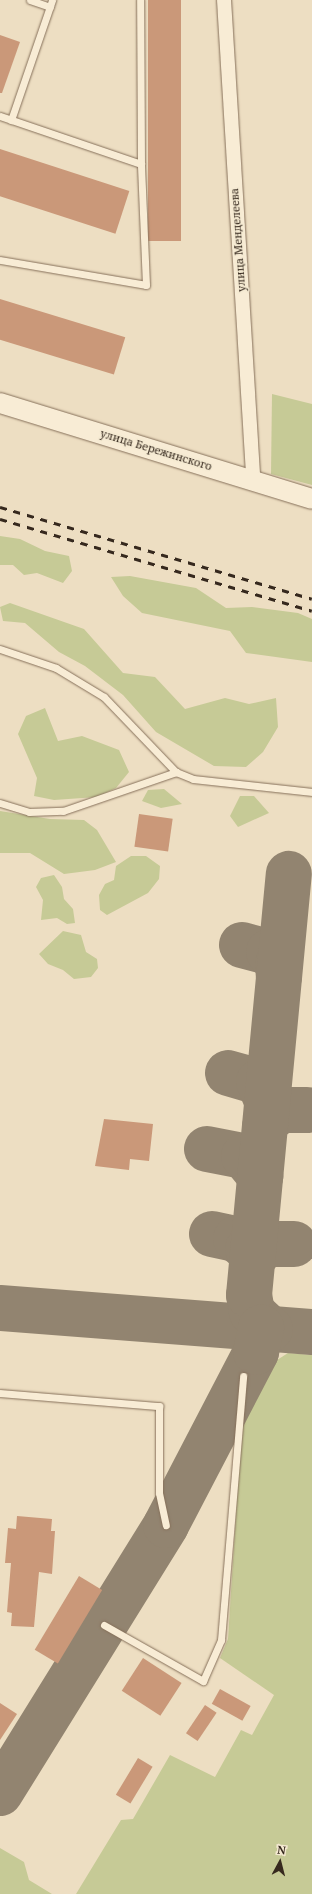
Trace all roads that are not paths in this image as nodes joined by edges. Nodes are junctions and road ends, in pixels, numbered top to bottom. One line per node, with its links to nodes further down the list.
1 (30, 0): 4 (lane)
2 (140, 0): 7 (lane)
3 (224, 0): 10 (street, улица Менделеева)
4 (51, 3): 6 (lane)
5 (0, 116): 6 (lane)
6 (11, 120): 7 (lane)
7 (141, 164): 8 (lane)
8 (0, 260)
9 (0, 402): 10 (main road, улица Бережинского)
10 (253, 480): 11 (main road, улица Бережинского)
11 (312, 499)
12 (0, 649): 13 (lane)
13 (176, 772): 14 (lane); 15 (lane)
14 (312, 792)
15 (0, 803)
16 (244, 1376): 19 (lane)
17 (0, 1393): 18 (lane)
18 (166, 1525)
19 (104, 1625)

